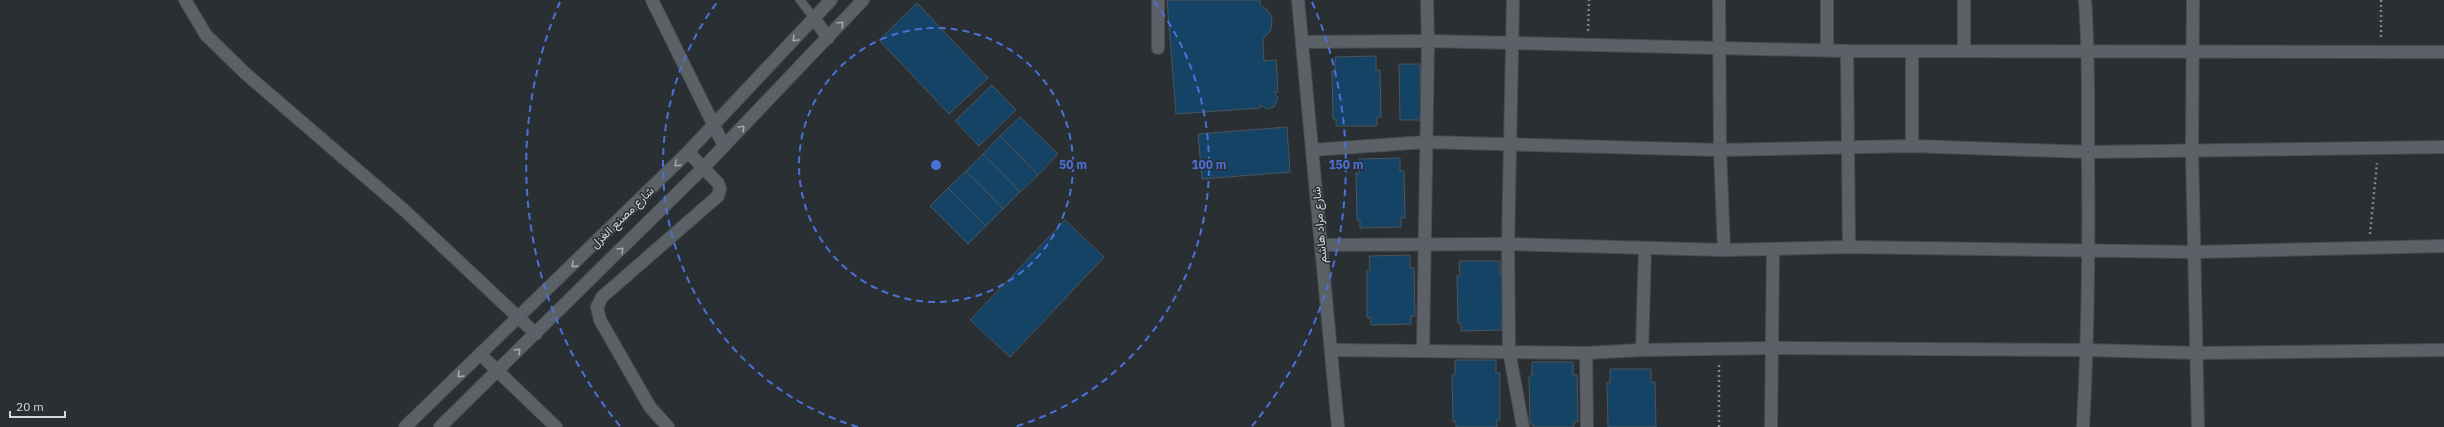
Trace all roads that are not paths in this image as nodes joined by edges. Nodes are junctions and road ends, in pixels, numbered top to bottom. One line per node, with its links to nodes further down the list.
1 (185, 0): 52 (street)
2 (652, 0): 29 (street)
3 (800, 0): 15 (lane)
4 (831, 0): 15 (street, شارع مصنع الغزل)
5 (863, 0): 16 (street, شارع مصنع الغزل, one-way to 5)
6 (1158, 0): 20 (street)
7 (1298, 0): 18 (street, شارع مراد هاشم)
8 (1427, 0): 17 (street)
9 (1513, 0): 19 (street)
10 (1719, 0): 21 (street)
11 (1827, 0): 22 (street)
12 (1964, 0): 25 (street)
13 (2085, 0): 26 (street)
14 (2193, 0): 28 (street)
15 (814, 18): 16 (street); 29 (street, شارع مصنع الغزل, one-way to 29)
16 (828, 38): 32 (street, شارع مصنع الغزل, one-way to 16)
17 (1428, 41): 18 (street); 19 (street); 30 (street)
18 (1302, 42): 36 (street, شارع مراد هاشم)
19 (1512, 44): 21 (street); 31 (street)
20 (1158, 48)
21 (1720, 49): 22 (street); 37 (street)
22 (1827, 50): 23 (street)
23 (1847, 51): 24 (street); 33 (street)
24 (1912, 51): 25 (street); 34 (street)
25 (1964, 51): 26 (street)
26 (2089, 52): 28 (street); 40 (street)
27 (2444, 52): 28 (street)
28 (2193, 53): 38 (street)
29 (714, 126): 32 (street); 39 (street, شارع مصنع الغزل)
30 (1426, 142): 31 (street); 36 (street); 44 (street)
31 (1510, 144): 37 (street); 42 (street)
32 (724, 146): 41 (street, شارع مصنع الغزل)
33 (1848, 146): 34 (street); 37 (street); 46 (street)
34 (1912, 146): 40 (street)
35 (2444, 147): 38 (street)
36 (1312, 150): 43 (street, شارع مراد هاشم)
37 (1720, 150): 49 (street)
38 (2192, 151): 40 (street); 51 (street)
39 (688, 152): 41 (street); 52 (street, شارع مصنع الغزل, one-way to 52)
40 (2088, 152): 48 (street)
41 (704, 167): 53 (street, شارع مصنع الغزل, one-way to 41); 68 (street)
42 (1508, 244): 44 (street); 47 (street); 60 (street)
43 (1321, 245): 44 (street); 55 (street, شارع مراد هاشم)
44 (1424, 245): 56 (street)
45 (2444, 246): 51 (street)
46 (1849, 247): 48 (street); 50 (street)
47 (1645, 248): 49 (street); 57 (street)
48 (2089, 249): 51 (street); 58 (street)
49 (1724, 250): 50 (street)
50 (1773, 250): 54 (street)
51 (2196, 252): 62 (street)
52 (519, 319): 53 (street); 63 (street, شارع مصنع الغزل)
53 (536, 334): 64 (street, شارع مصنع الغزل, one-way to 53)
54 (1773, 348): 57 (street); 58 (street); 72 (street)
55 (1331, 350): 56 (street); 69 (street, شارع مراد هاشم)
56 (1422, 350): 60 (street)
57 (1642, 350): 61 (street)
58 (2087, 350): 62 (street); 73 (street)
59 (2444, 350): 62 (street)
60 (1509, 351): 61 (street); 70 (street)
61 (1586, 353): 71 (street)
62 (2197, 353): 74 (street)
63 (481, 355): 64 (street); 65 (street, شارع مصنع الغزل, one-way to 65)
64 (498, 371): 66 (street, شارع مصنع الغزل); 67 (street)
65 (405, 427)
66 (440, 427)
67 (556, 427)
68 (668, 427)
69 (1338, 427)
70 (1523, 427)
71 (1588, 427)
72 (1771, 427)
73 (2083, 427)
74 (2198, 427)

